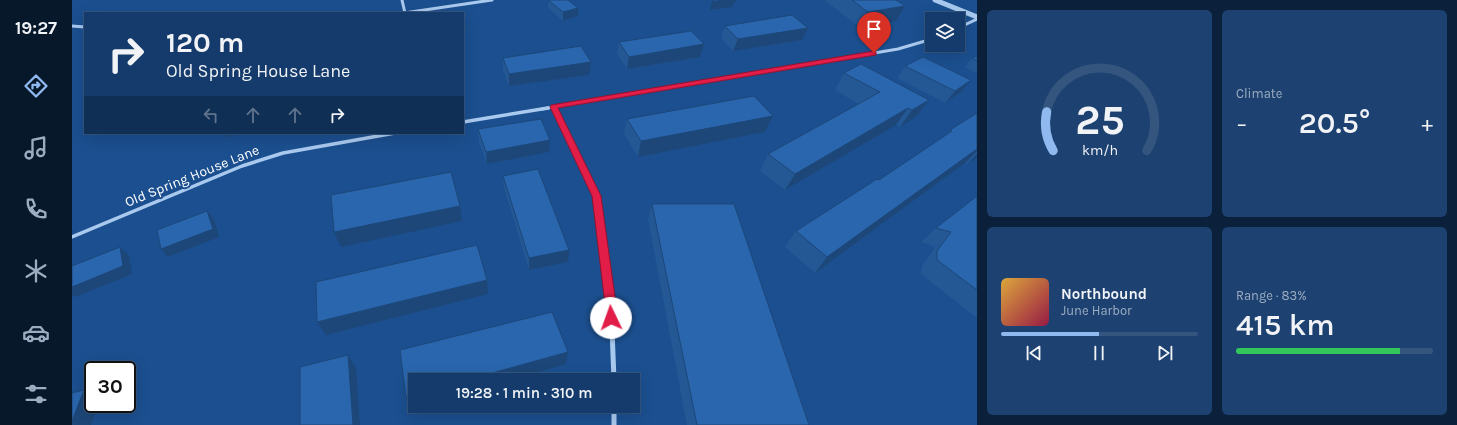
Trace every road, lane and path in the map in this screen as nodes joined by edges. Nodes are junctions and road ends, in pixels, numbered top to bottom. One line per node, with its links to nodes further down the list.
1 (402, 0): 4 (street)
2 (492, 0): 5 (street)
3 (935, 0): 6 (street)
4 (405, 12)
5 (412, 12)
6 (977, 18): 7 (street)
7 (965, 24)
8 (72, 26): 9 (street)
9 (84, 27)
10 (925, 41): 11 (street)
11 (554, 107): 12 (street); 15 (street)
12 (464, 122)
13 (389, 134): 14 (street, Old Spring House Lane)
14 (72, 237)
15 (614, 373)
16 (614, 413): 17 (street)
17 (614, 425)

